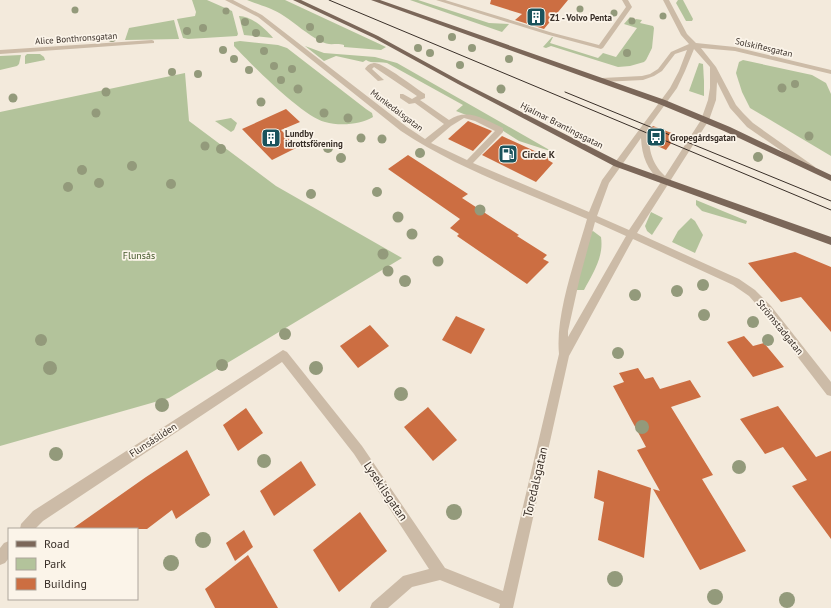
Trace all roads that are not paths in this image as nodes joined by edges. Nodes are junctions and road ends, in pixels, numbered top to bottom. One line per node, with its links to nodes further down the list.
1 (228, 0): 20 (street, Munkedalsgatan)
2 (296, 0): 22 (main road, Hjalmar Brantingsgatan)
3 (374, 0): 13 (main road)
4 (439, 0): 5 (street)
5 (625, 0)
6 (666, 0): 8 (street)
7 (152, 42): 9 (street, Alice Bonthronsgatan)
8 (692, 45): 10 (street); 11 (street, Solskiftesgatan); 13 (street); 16 (street, Toredalsgatan)
9 (0, 52)
10 (713, 67): 17 (street, Toredalsgatan); 23 (street)
11 (831, 72)
12 (380, 80): 15 (street)
13 (602, 80): 16 (main road)
14 (403, 96): 15 (street)
15 (415, 100): 18 (street)
16 (662, 102): 17 (main road); 19 (street, Toredalsgatan)
17 (705, 120): 23 (main road); 25 (street, Toredalsgatan)
18 (450, 124): 20 (street); 21 (street)
19 (644, 128): 22 (street, Toredalsgatan); 25 (street)
20 (425, 143): 21 (street, Munkedalsgatan)
21 (468, 163): 26 (street, Munkedalsgatan)
22 (617, 164): 25 (main road, Hjalmar Brantingsgatan); 26 (street, Toredalsgatan)
23 (811, 167): 24 (main road)
24 (831, 178)
25 (665, 181): 27 (street, Toredalsgatan); 28 (main road, Hjalmar Brantingsgatan)
26 (592, 217): 27 (street); 30 (street, Toredalsgatan)
27 (631, 235): 30 (street, Toredalsgatan); 31 (street, Strömstadgatan)
28 (831, 241)
29 (283, 355): 32 (street, Flunsåsliden); 35 (street, Lysekilsgatan)
30 (564, 355): 36 (street, Toredalsgatan)
31 (831, 391)
32 (27, 528)
33 (8, 549): 34 (street)
34 (0, 558)
35 (440, 573): 36 (street); 37 (street)
36 (507, 604)
37 (377, 608)

